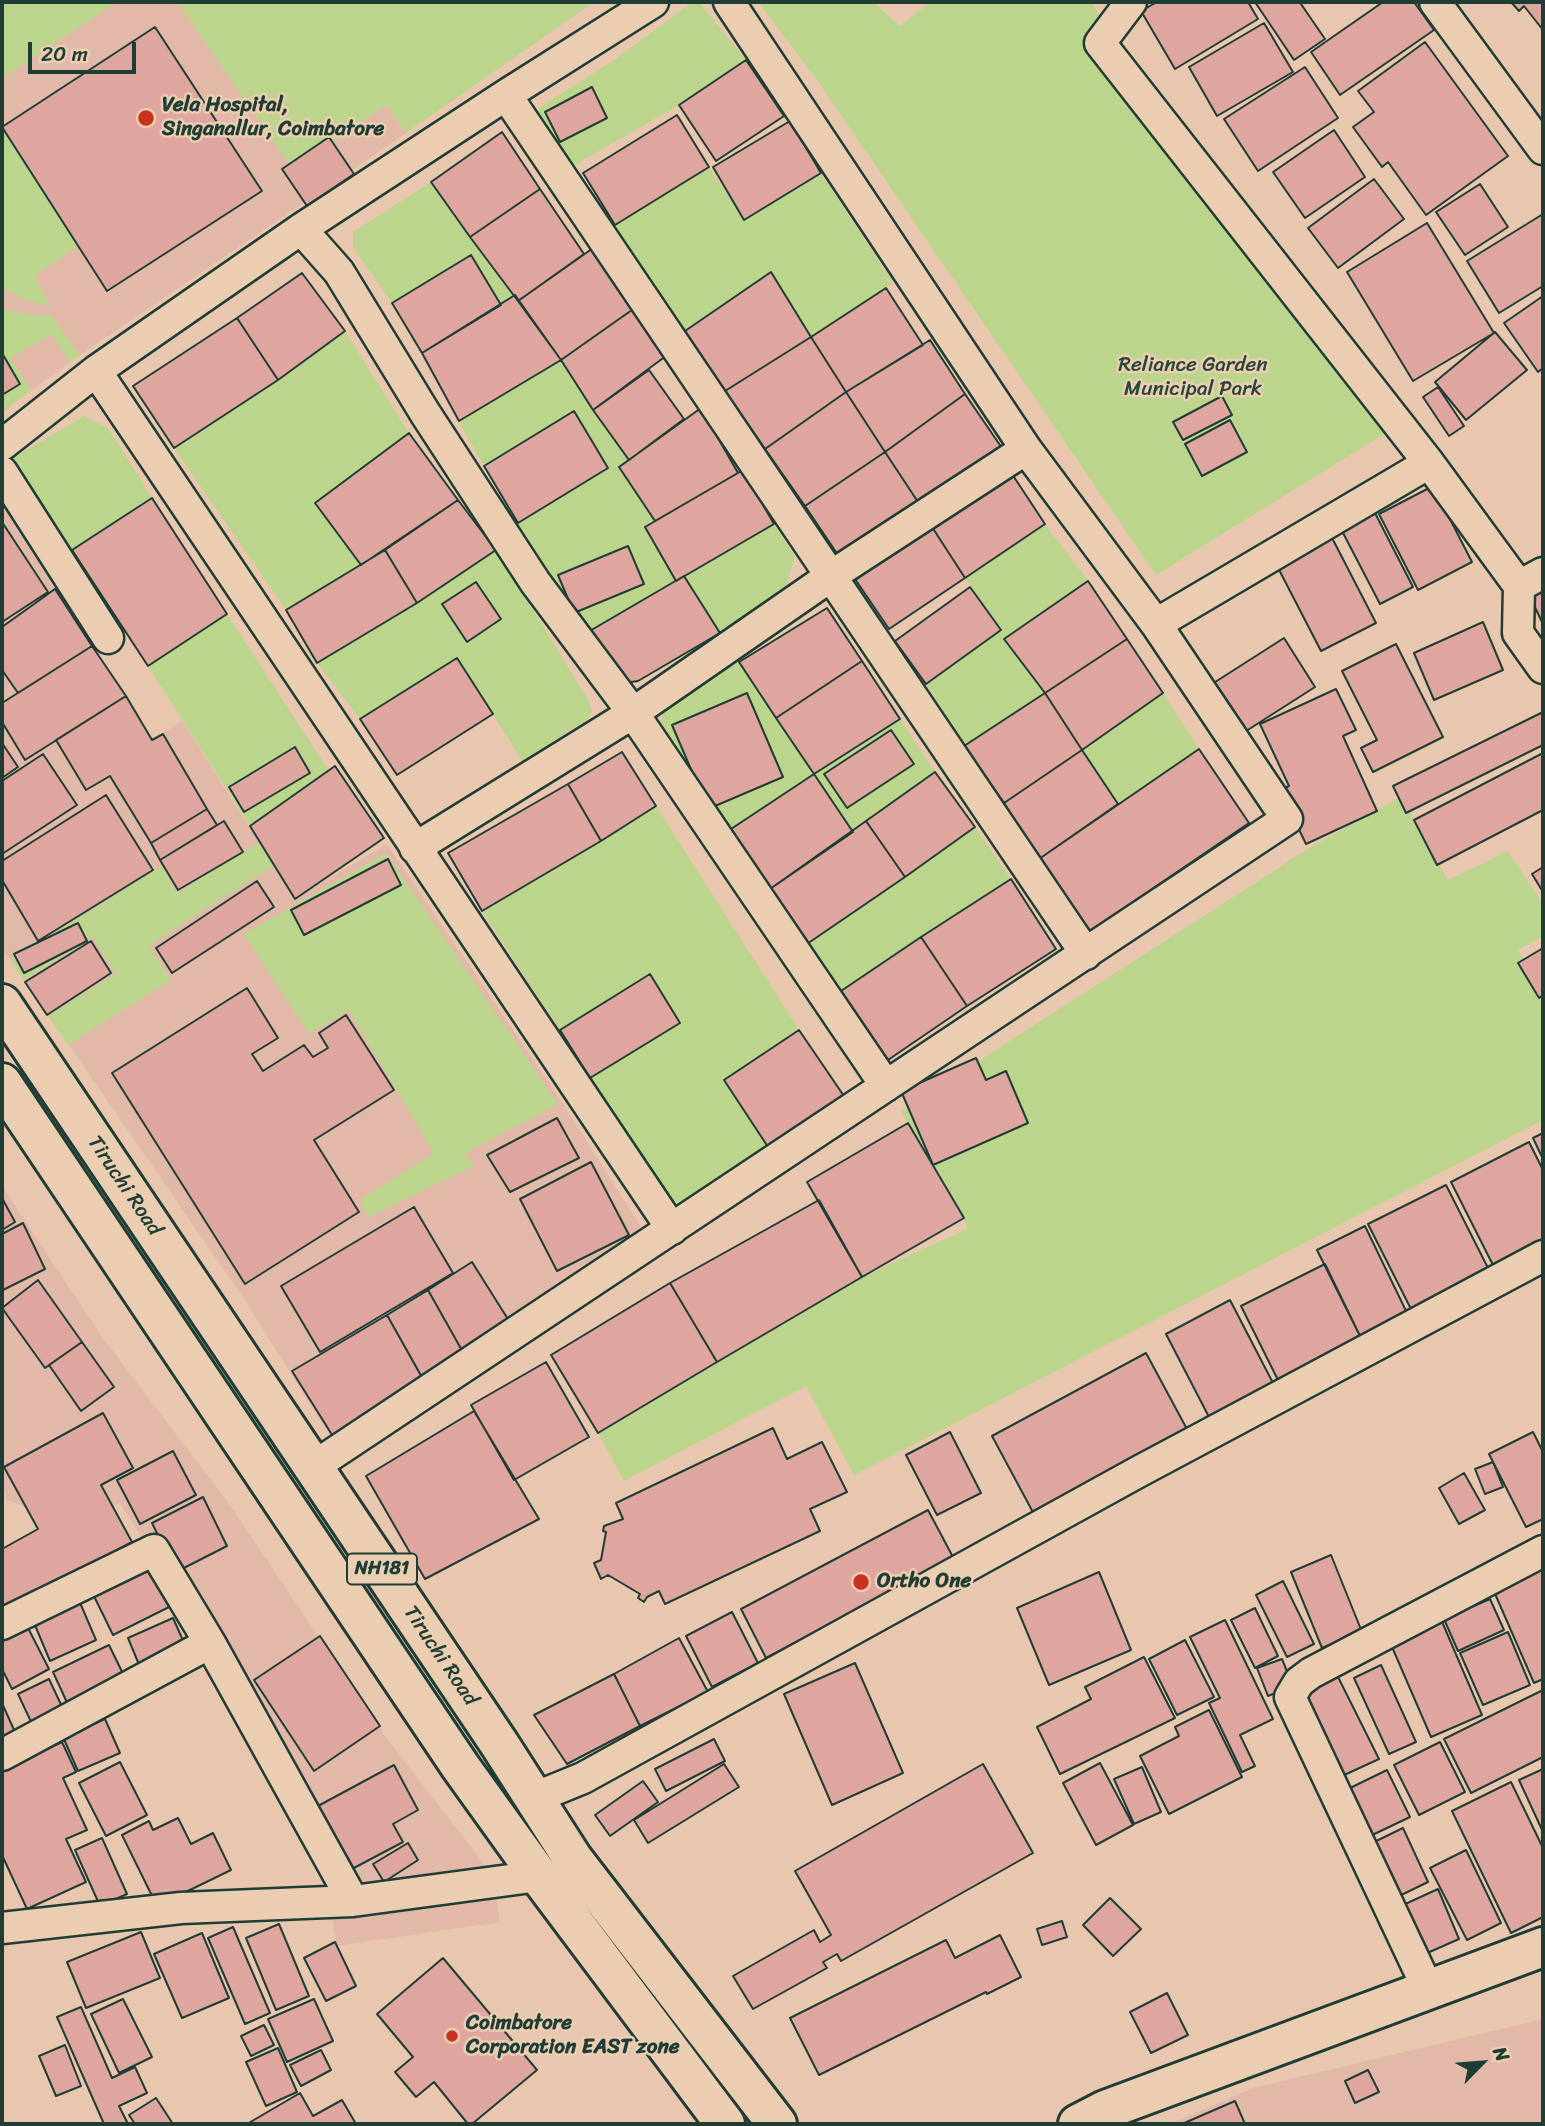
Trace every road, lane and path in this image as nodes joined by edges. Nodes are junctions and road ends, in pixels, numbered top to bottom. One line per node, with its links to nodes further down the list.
1 (653, 2): 5 (street)
2 (729, 2): 10 (street)
3 (1131, 2): 11 (street)
4 (1435, 2): 6 (street)
5 (506, 94): 7 (street); 13 (street)
6 (1543, 149)
7 (301, 229): 8 (street); 18 (street)
8 (96, 371): 9 (street); 19 (street)
9 (2, 445)
10 (1026, 449): 13 (street); 15 (street)
11 (1429, 463): 14 (street); 15 (street)
12 (2, 472): 16 (street)
13 (831, 576): 18 (street); 20 (street)
14 (1531, 580): 17 (street)
15 (1156, 624): 20 (street)
16 (108, 638)
17 (1543, 668)
18 (633, 713): 19 (street); 23 (street)
19 (415, 848): 26 (street)
20 (1086, 954): 23 (street)
21 (2, 1004): 24 (main road, Tiruchi Road / NH181)
22 (2, 1083): 25 (main road, NH181)
23 (886, 1086): 26 (street)
24 (65, 1098): 25 (main road); 28 (main road, Tiruchi Road / NH181)
25 (30, 1125): 34 (main road, NH181)
26 (672, 1229): 28 (street)
27 (1543, 1256): 33 (street)
28 (313, 1467): 33 (main road, Tiruchi Road / NH181)
29 (1543, 1551): 38 (street)
30 (2, 1624): 31 (street)
31 (210, 1643): 32 (street); 35 (street)
32 (2, 1755)
33 (534, 1798): 40 (main road, Tiruchi Road / NH181)
34 (539, 1876): 35 (street); 39 (main road, NH181)
35 (353, 1901): 36 (street)
36 (2, 1928)
37 (1543, 1947): 38 (main road)
38 (1429, 1989): 41 (main road)
39 (725, 2124)
40 (776, 2124)
41 (1078, 2124)

